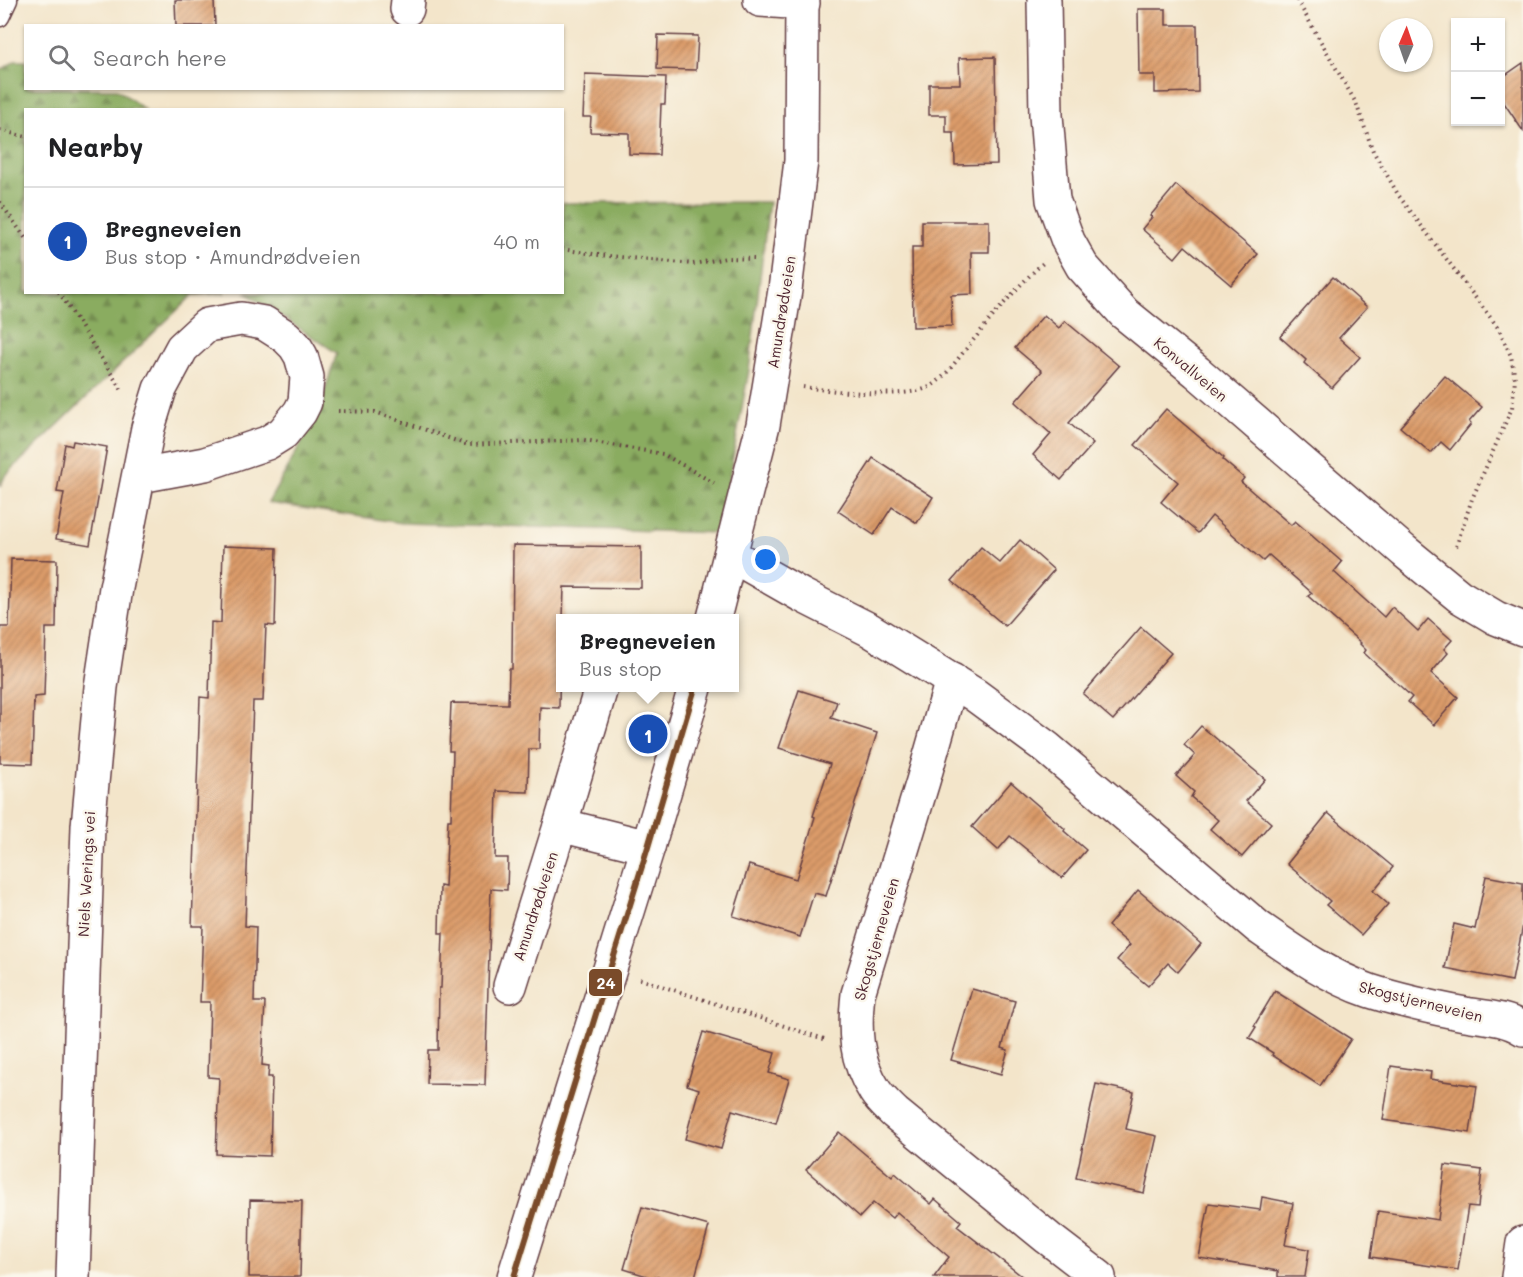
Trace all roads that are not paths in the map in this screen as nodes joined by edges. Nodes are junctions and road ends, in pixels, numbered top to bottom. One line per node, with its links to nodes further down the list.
1 (8, 0): 5 (lane)
2 (760, 0): 4 (street)
3 (1044, 0): 9 (street, Konvallveien)
4 (802, 2): 7 (street, Amundrødveien)
5 (0, 17)
6 (140, 476): 6 (street, Niels Werings vei); 18 (street, Niels Werings vei)
7 (731, 555): 8 (street, Amundrødveien); 10 (street, Skogstjerneveien)
8 (715, 614)
9 (1523, 629)
10 (952, 680): 16 (street, Skogstjerneveien); 20 (street, Skogstjerneveien)
11 (600, 692): 13 (street, Amundrødveien)
12 (694, 692): 14 (street)
13 (560, 826): 14 (street); 15 (street, Amundrødveien)
14 (648, 847): 19 (street)
15 (510, 986)
16 (1523, 1029)
17 (1523, 1244): 21 (street)
18 (73, 1277)
19 (514, 1277)
20 (1099, 1277)
21 (1518, 1277)

